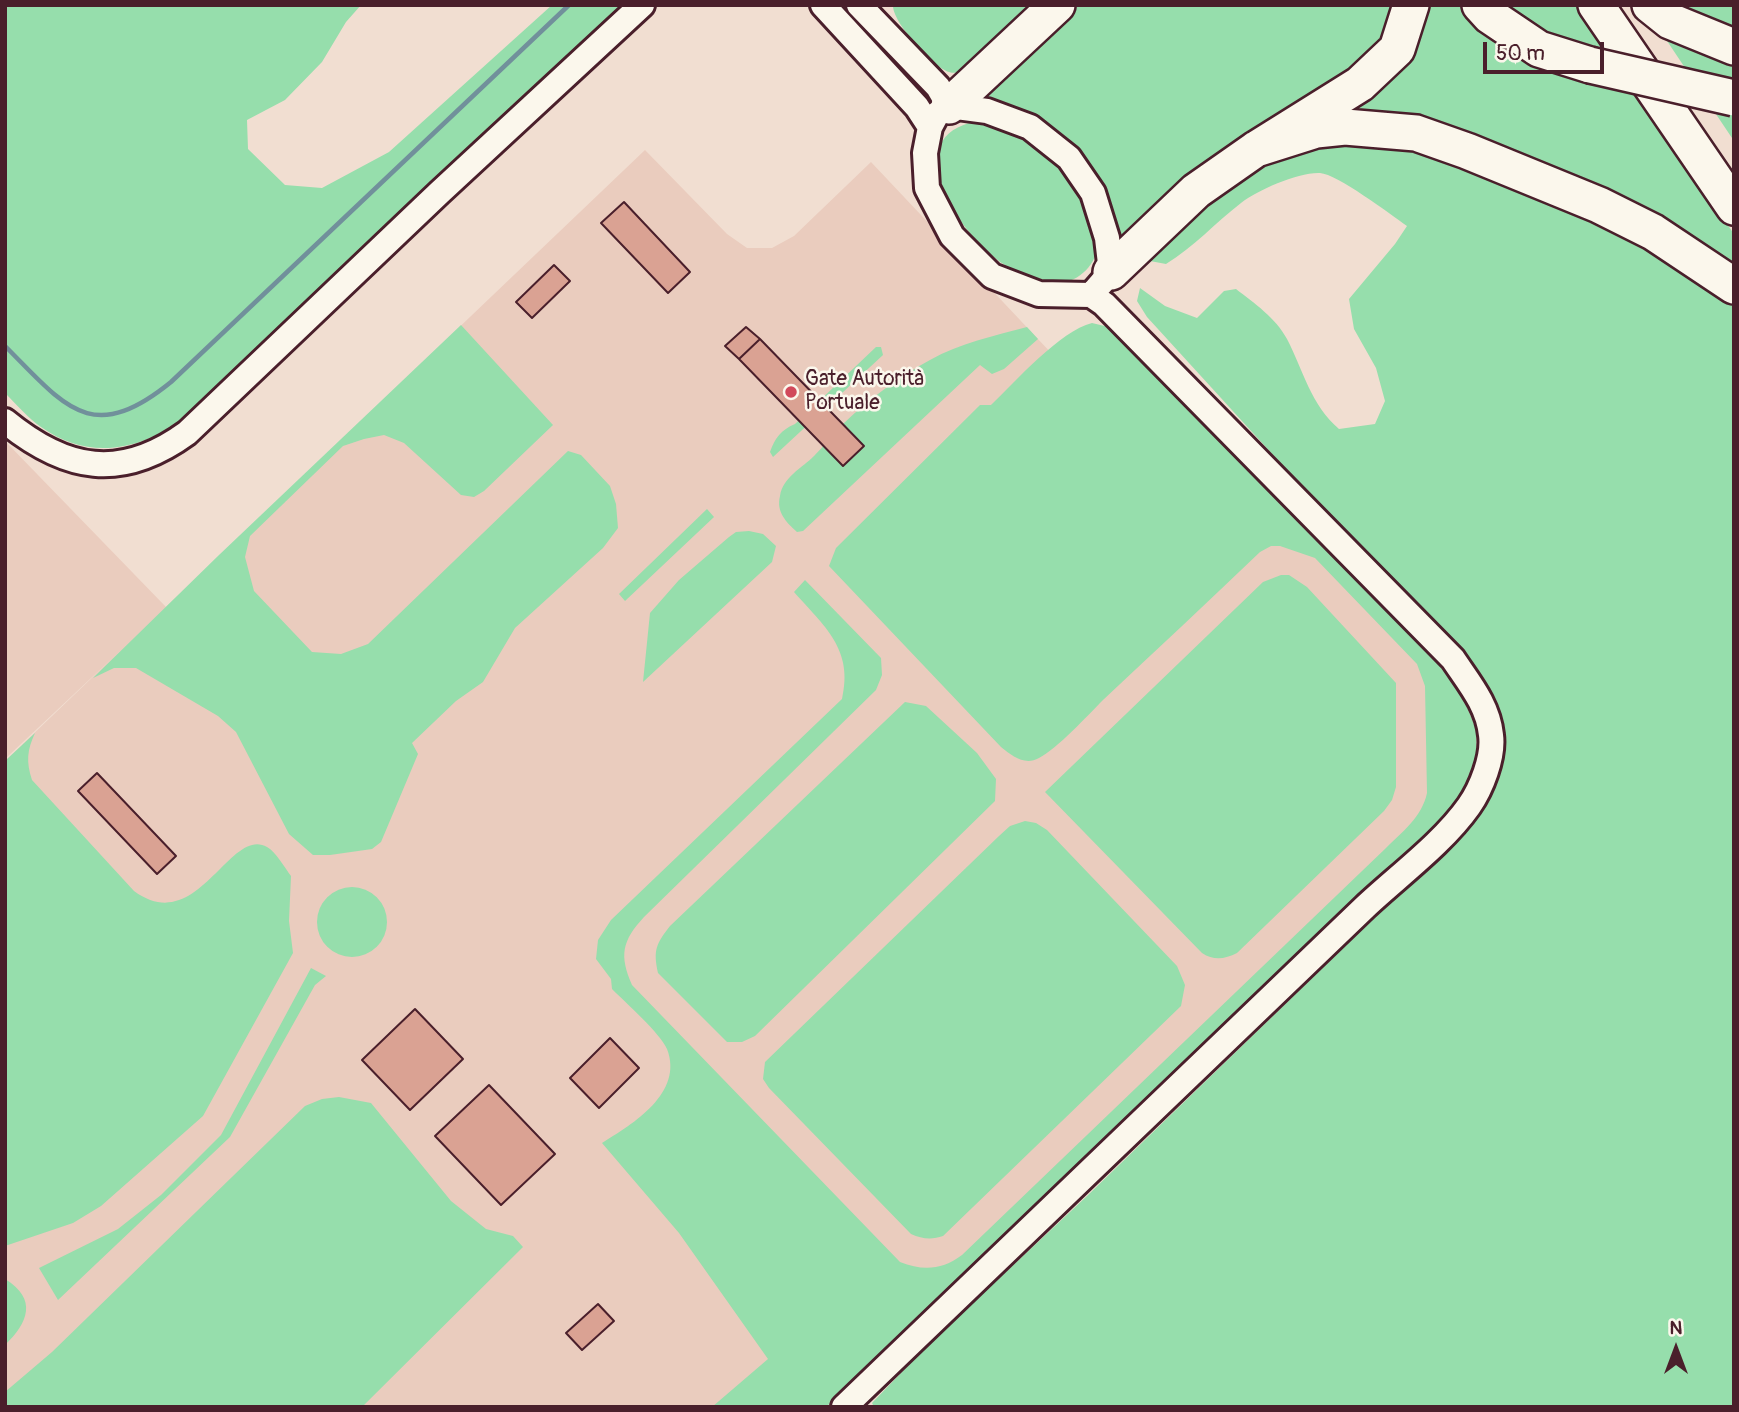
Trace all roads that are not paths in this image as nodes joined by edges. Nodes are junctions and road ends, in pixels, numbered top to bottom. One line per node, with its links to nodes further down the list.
1 (642, 5): 18 (street)
2 (822, 5): 12 (street)
3 (859, 5): 12 (street)
4 (1057, 5): 12 (highway)
5 (1411, 5): 13 (highway)
6 (1480, 5): 11 (highway, bridge)
7 (1596, 5): 15 (highway)
8 (1624, 5): 14 (highway)
9 (1650, 5): 10 (highway)
10 (1734, 47)
11 (1734, 97)
12 (939, 117): 16 (street); 16 (street)
13 (1256, 149): 16 (highway); 17 (highway)
14 (1734, 165)
15 (1734, 207)
16 (1101, 283): 19 (street)
17 (1734, 286)
18 (5, 421)
19 (844, 1407)

